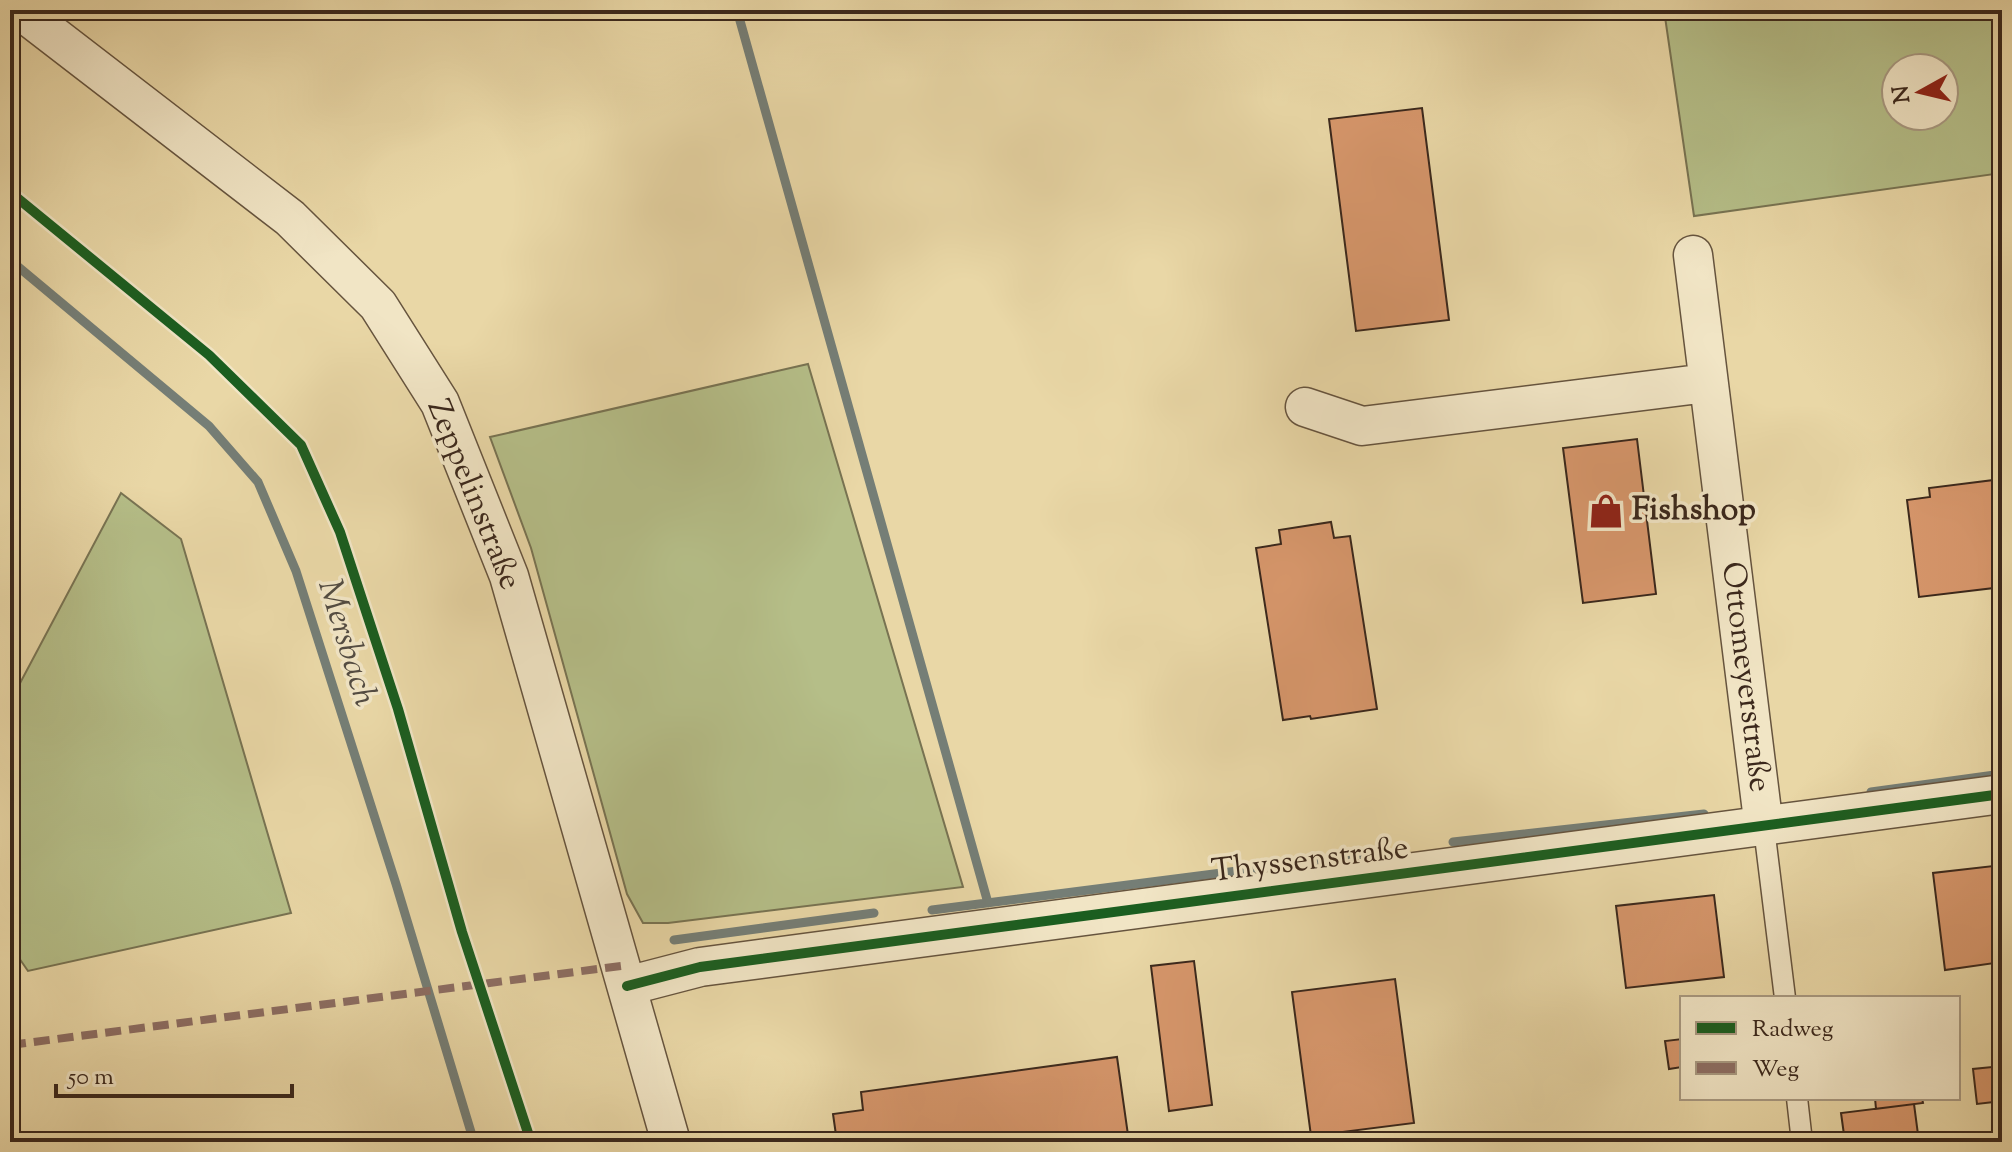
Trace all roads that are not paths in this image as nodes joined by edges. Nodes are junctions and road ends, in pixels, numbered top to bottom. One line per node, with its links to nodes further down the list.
1 (20, 10): 7 (street, Zeppelinstraße)
2 (1693, 255): 3 (street, Ottomeyerstraße)
3 (1707, 383): 4 (street); 6 (street, Ottomeyerstraße)
4 (1305, 407)
5 (2002, 794): 6 (street, Thyssenstraße)
6 (1764, 828): 7 (street, Thyssenstraße); 8 (lane)
7 (627, 986): 10 (street, Zeppelinstraße)
8 (1785, 996)
9 (1797, 1100): 11 (lane)
10 (671, 1142)
11 (1802, 1142)

